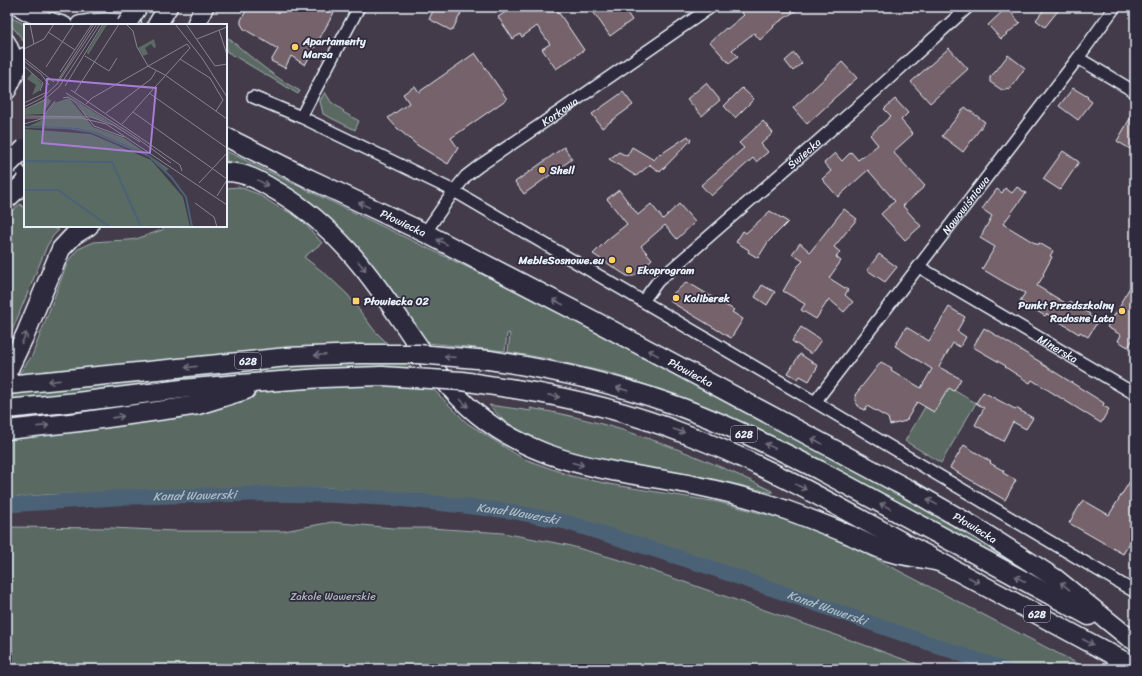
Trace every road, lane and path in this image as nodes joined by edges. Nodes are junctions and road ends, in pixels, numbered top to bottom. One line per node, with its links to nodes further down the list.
1 (19, 7): 11 (main road)
2 (108, 7): 10 (main road)
3 (138, 7): 13 (main road, bridge)
4 (168, 7): 15 (main road)
5 (204, 7): 16 (main road)
6 (359, 7): 23 (street)
7 (711, 7): 31 (street, Korkowa)
8 (968, 7): 36 (street, Świecka)
9 (1115, 7): 18 (street, Nowowiśniowa)
10 (99, 22): 12 (main road); 14 (main road)
11 (61, 24)
12 (86, 24)
13 (127, 24)
14 (128, 24)
15 (158, 24)
16 (196, 24)
17 (7, 42): 19 (main road)
18 (1078, 58): 21 (street); 35 (street, Nowowiśniowa)
19 (22, 62): 20 (main road)
20 (7, 90)
21 (1135, 92)
22 (253, 97): 23 (street)
23 (301, 117): 31 (street)
24 (227, 138): 34 (main road, Płowiecka, one-way to 24)
25 (24, 149): 27 (main road, bridge)
26 (7, 154): 29 (main road)
27 (7, 166)
28 (227, 172): 44 (main road, one-way to 44)
29 (24, 182)
30 (24, 184): 32 (main road, bridge)
31 (454, 191): 34 (street, Korkowa); 36 (street)
32 (7, 199)
33 (87, 227): 37 (main road, one-way to 33)
34 (425, 233): 46 (main road, Płowiecka, one-way to 34)
35 (919, 267): 40 (street, Minerska); 41 (street, Nowowiśniowa)
36 (643, 301): 41 (street)
37 (7, 374)
38 (273, 382): 42 (main road); 43 (main road, 628, one-way to 38); 44 (main road, 628, one-way to 44, bridge)
39 (7, 386): 46 (main road, 628, one-way to 39, bridge)
40 (1135, 394)
41 (816, 402): 45 (street)
42 (7, 409)
43 (7, 430)
44 (939, 562): 47 (main road, 628, one-way to 47)
45 (1135, 592)
46 (1132, 639)
47 (1135, 667)

